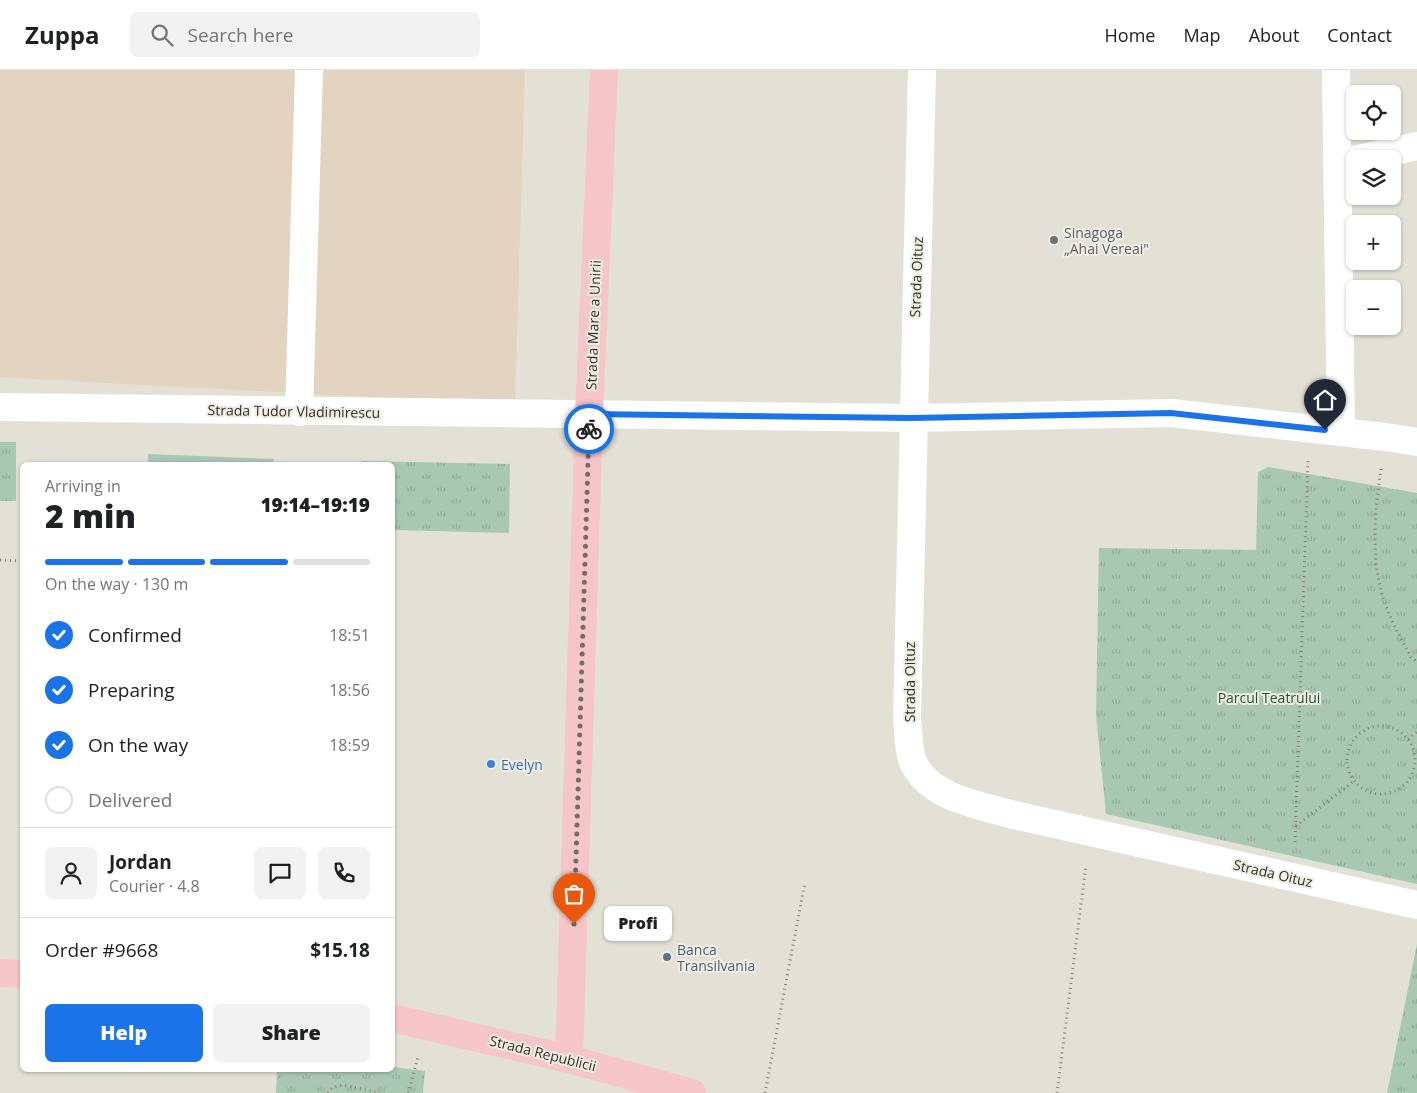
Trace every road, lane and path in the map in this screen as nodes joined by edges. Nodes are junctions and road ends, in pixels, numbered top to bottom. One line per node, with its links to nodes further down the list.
1 (309, 70): 10 (street)
2 (604, 70): 11 (main road, Strada Mare a Unirii)
3 (922, 70): 12 (street, Strada Oituz)
4 (1336, 70): 6 (street)
5 (1417, 146): 7 (street)
6 (1349, 150)
7 (1398, 150)
8 (1349, 205): 14 (street)
9 (0, 407): 10 (street, Strada Tudor Vladimirescu)
10 (299, 412): 11 (street, Strada Tudor Vladimirescu)
11 (589, 414): 12 (street, Strada Tudor Vladimirescu); 31 (main road, Strada Mare a Unirii)
12 (912, 418): 13 (street, Strada Tudor Vladimirescu); 24 (street, Strada Oituz)
13 (1309, 428): 14 (street, Strada Tudor Vladimirescu); 23 (path)
14 (1341, 432): 15 (street, Strada Tudor Vladimirescu)
15 (1385, 437): 16 (street, Strada Tudor Vladimirescu); 19 (path)
16 (1417, 442)
17 (0, 560): 18 (path)
18 (20, 561)
19 (1417, 662)
20 (1417, 732): 21 (path)
21 (1408, 739): 22 (path); 22 (path)
22 (1354, 781): 23 (path)
23 (1296, 826): 25 (path)
24 (1090, 832): 25 (street, Strada Oituz); 36 (path)
25 (1294, 878): 27 (street, Strada Oituz)
26 (805, 882): 35 (path)
27 (1417, 905)
28 (0, 973): 29 (main road)
29 (20, 974)
30 (395, 1019): 31 (main road, Strada Republicii)
31 (569, 1059): 34 (main road, Strada Republicii)
32 (328, 1093): 33 (path)
33 (380, 1093)
34 (692, 1093)
35 (765, 1093)
36 (1057, 1093)

